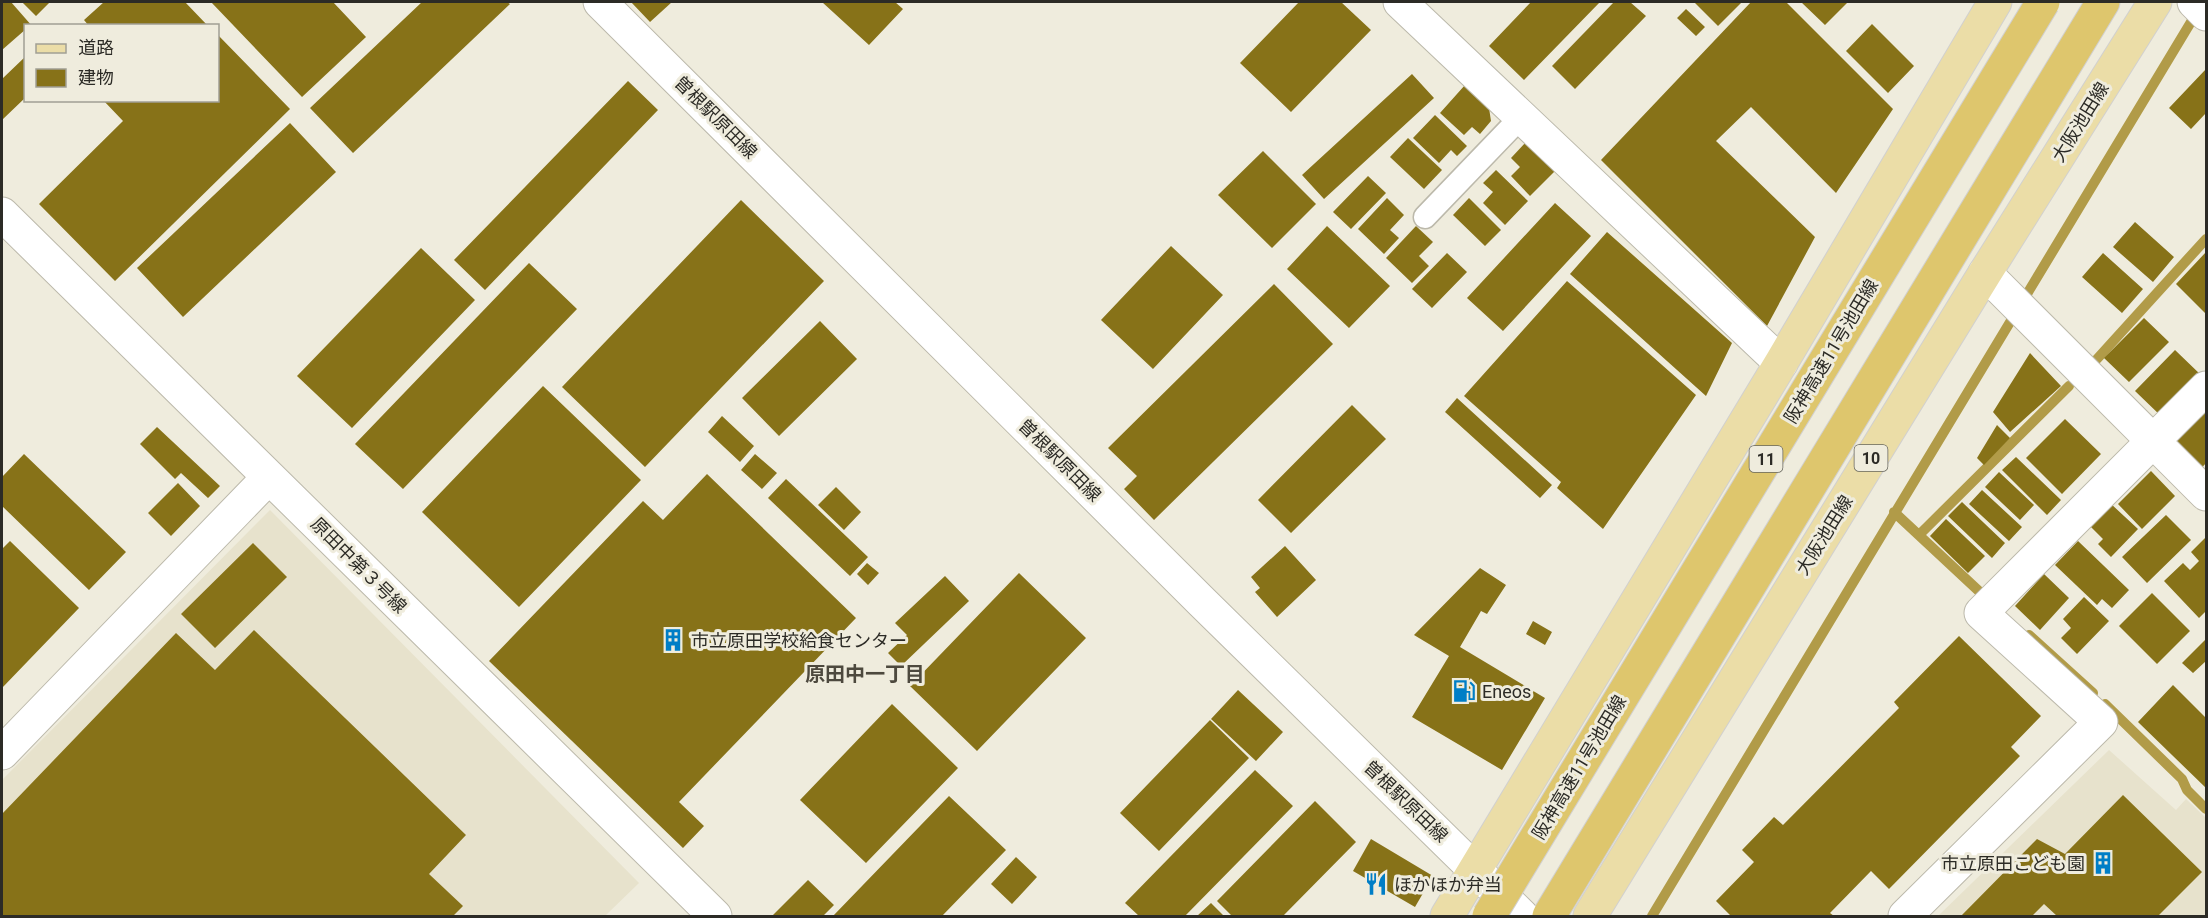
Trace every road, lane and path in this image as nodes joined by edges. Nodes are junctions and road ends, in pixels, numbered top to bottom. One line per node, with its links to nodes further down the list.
1 (600, 2): 19 (street, 曽根駅原田線)
2 (1400, 2): 9 (street)
3 (1995, 2): 13 (main road)
4 (2043, 2): 22 (highway, 阪神高速11号池田線 / 11, bridge)
5 (2103, 2): 24 (highway)
6 (2155, 2): 12 (main road, 大阪池田線 / 10)
7 (2194, 2): 8 (street)
8 (2206, 14)
9 (1521, 117): 11 (lane); 13 (street)
10 (2, 214): 16 (street, 原田中第３号線)
11 (1425, 217)
12 (1996, 284): 15 (street); 25 (main road, 大阪池田線 / 10)
13 (1781, 363): 19 (main road)
14 (2206, 388): 15 (street)
15 (2154, 442): 17 (street); 26 (street)
16 (269, 477): 18 (street); 20 (street, 原田中第３号線)
17 (2206, 494)
18 (2, 753)
19 (1476, 869): 21 (main road); 23 (street, 曽根駅原田線)
20 (716, 916)
21 (1448, 916)
22 (1489, 916)
23 (1522, 916)
24 (1549, 916)
25 (1590, 916)
26 (1905, 916)

